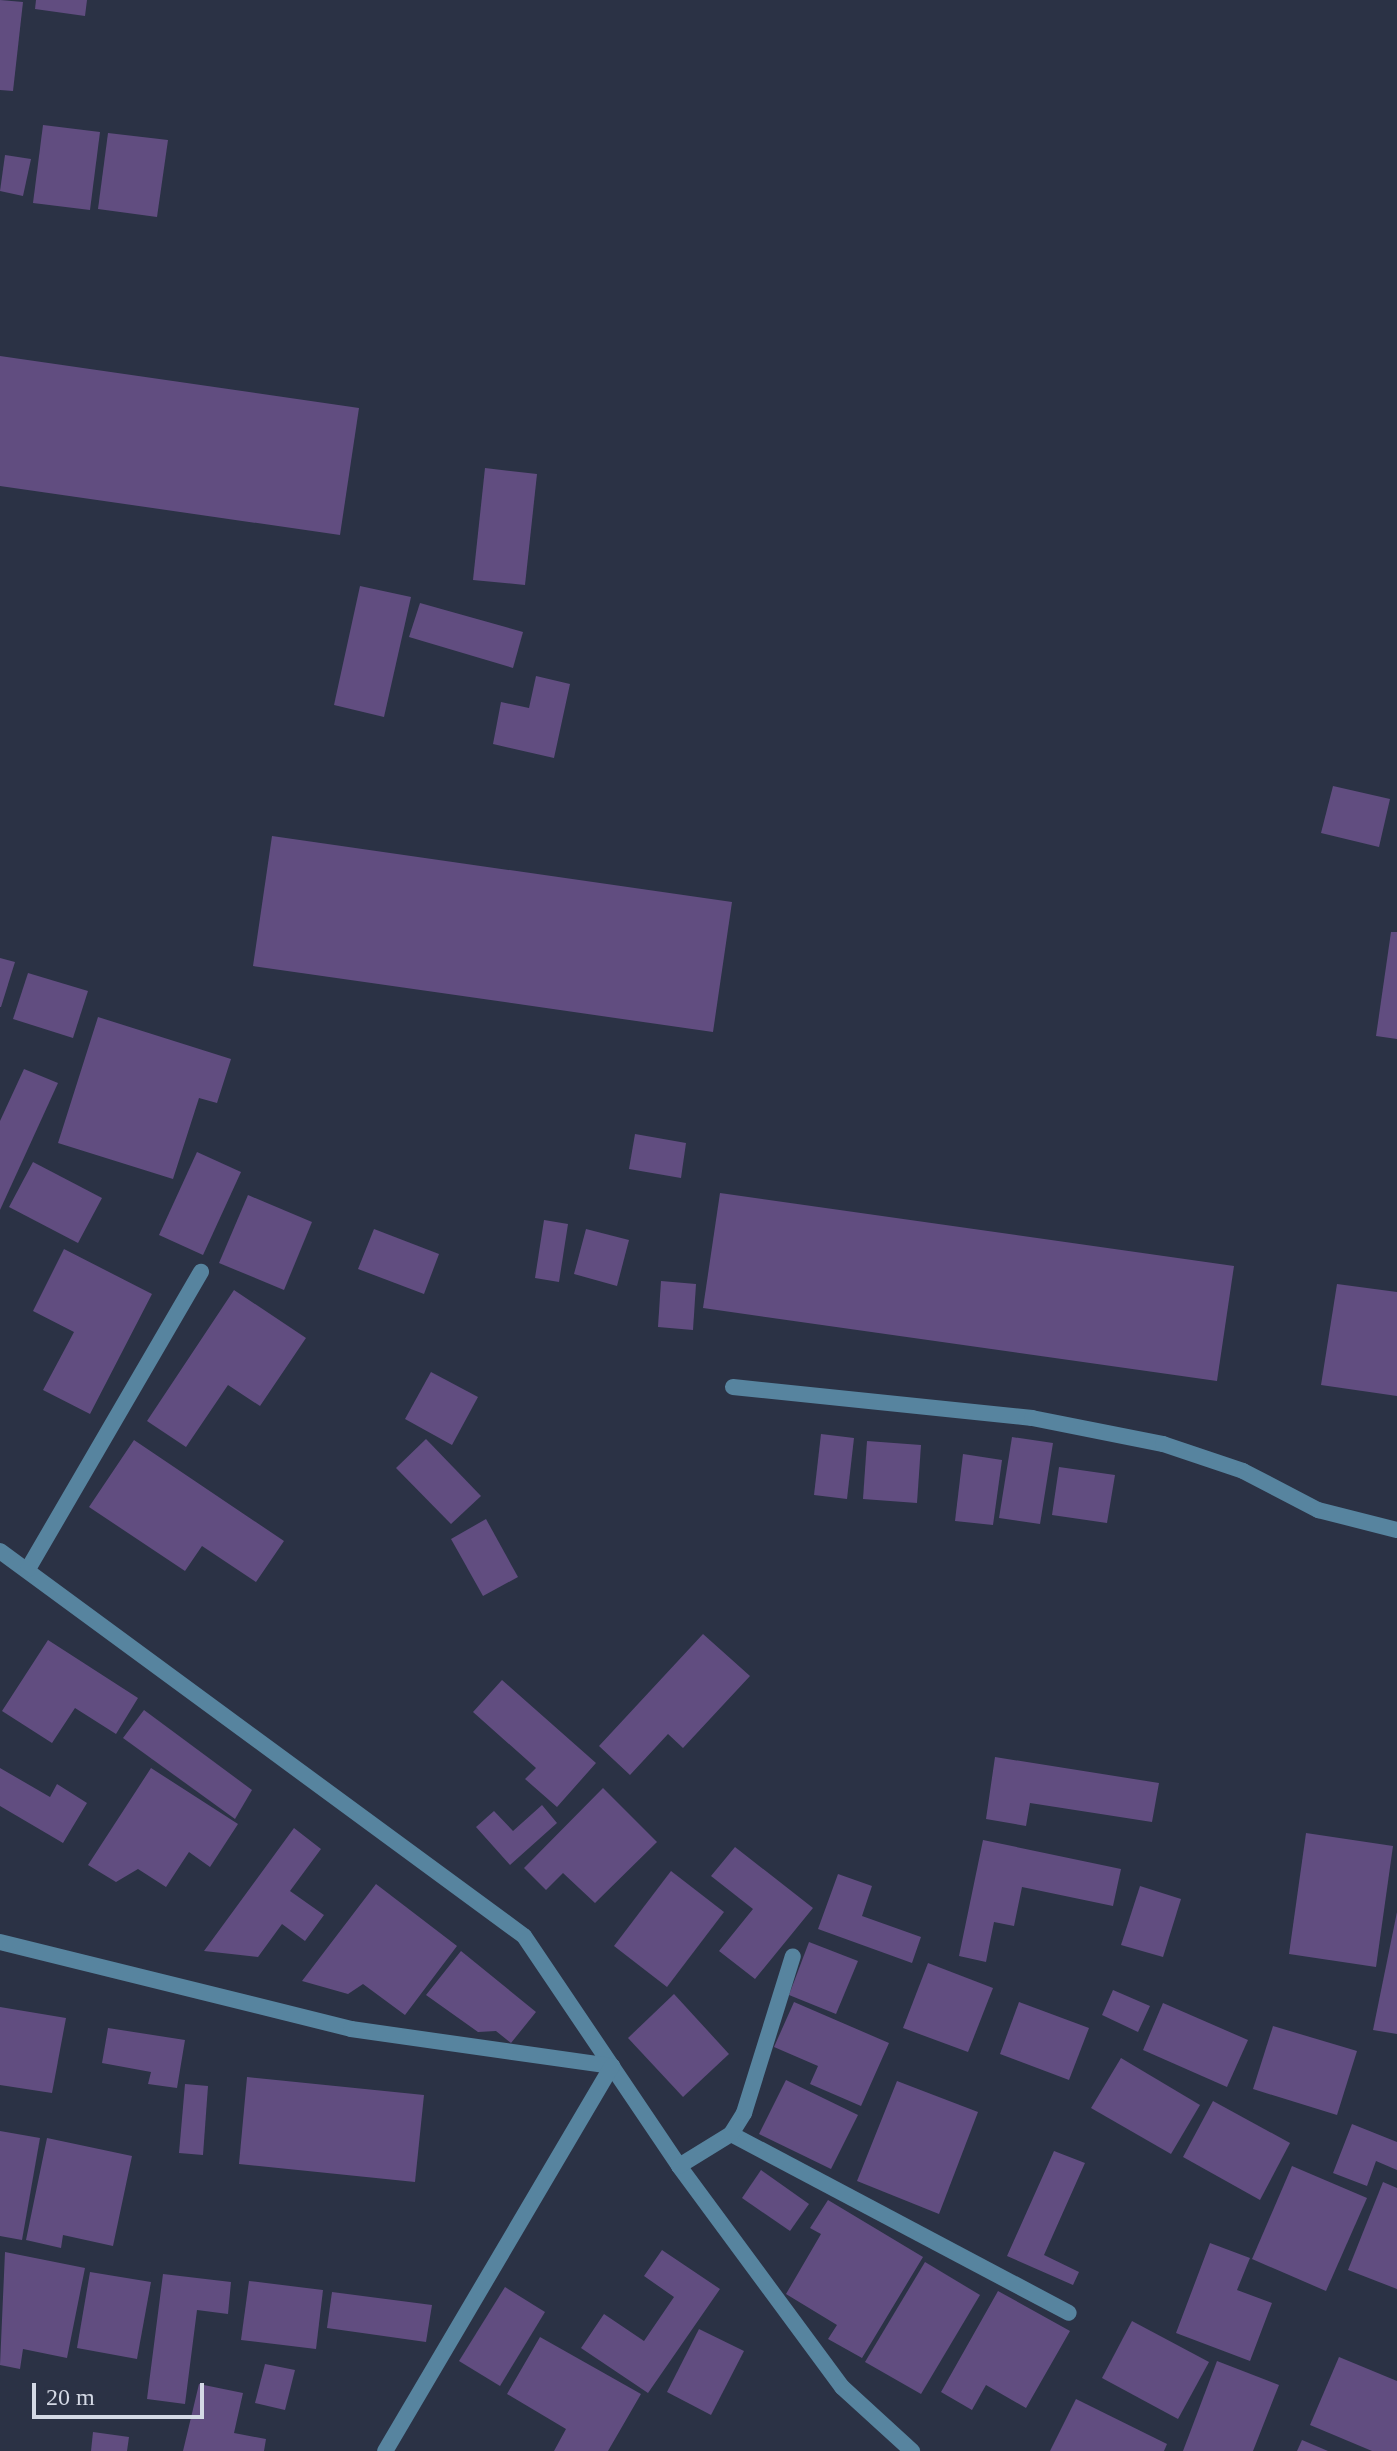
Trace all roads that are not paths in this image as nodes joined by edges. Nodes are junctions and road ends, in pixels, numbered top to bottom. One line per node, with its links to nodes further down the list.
1 (201, 1272): 5 (street)
2 (733, 1387): 3 (street)
3 (1397, 1530)
4 (0, 1551): 5 (street)
5 (28, 1569): 8 (street)
6 (0, 1942): 8 (street)
7 (793, 1956): 9 (street)
8 (612, 2066): 10 (street); 12 (street)
9 (731, 2134): 10 (street); 11 (street)
10 (679, 2166): 13 (street)
11 (1069, 2313)
12 (385, 2451)
13 (912, 2451)

